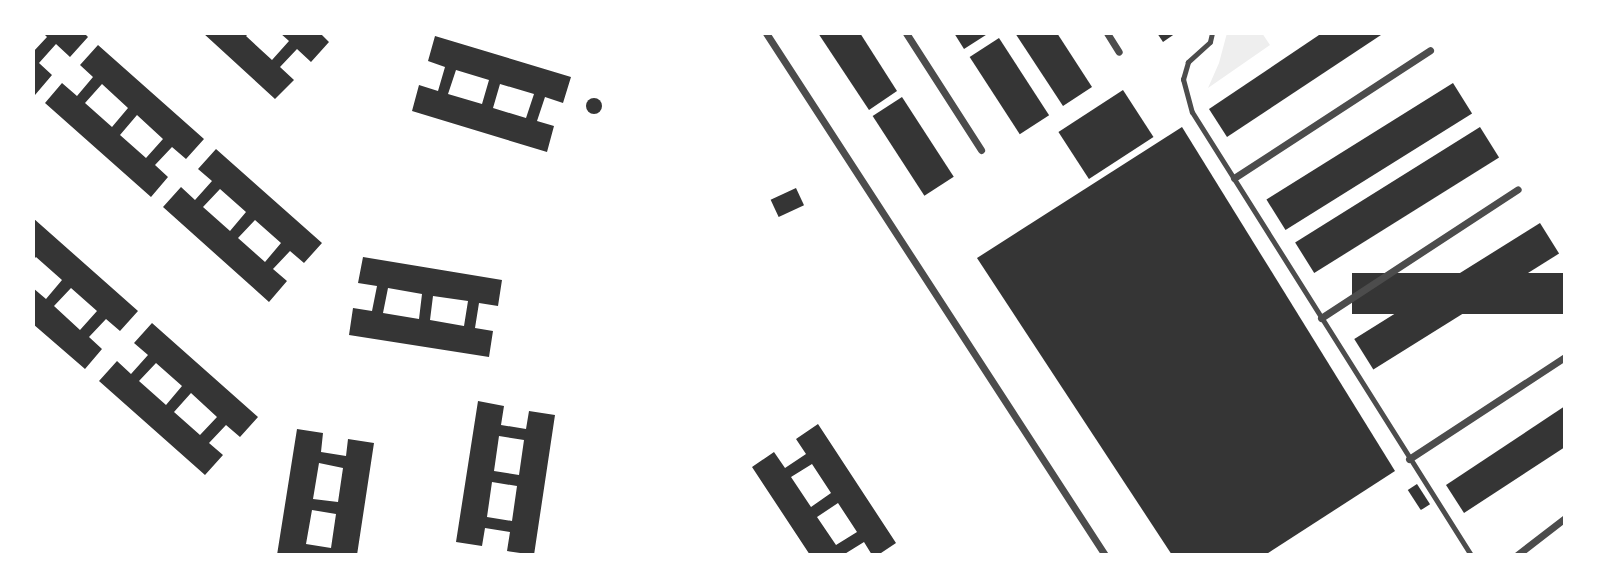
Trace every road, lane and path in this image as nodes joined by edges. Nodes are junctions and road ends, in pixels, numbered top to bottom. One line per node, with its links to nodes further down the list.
1 (766, 33): 14 (street)
2 (906, 33): 7 (street)
3 (1107, 33): 6 (street)
4 (1212, 33): 8 (lane)
5 (1430, 50): 8 (street)
6 (1119, 52)
7 (981, 150)
8 (1234, 178): 10 (lane)
9 (1518, 189): 10 (street)
10 (1321, 318): 12 (lane)
11 (1565, 357): 12 (street)
12 (1409, 459): 15 (lane)
13 (1565, 518): 16 (street)
14 (1105, 555)
15 (1471, 555)
16 (1517, 555)

